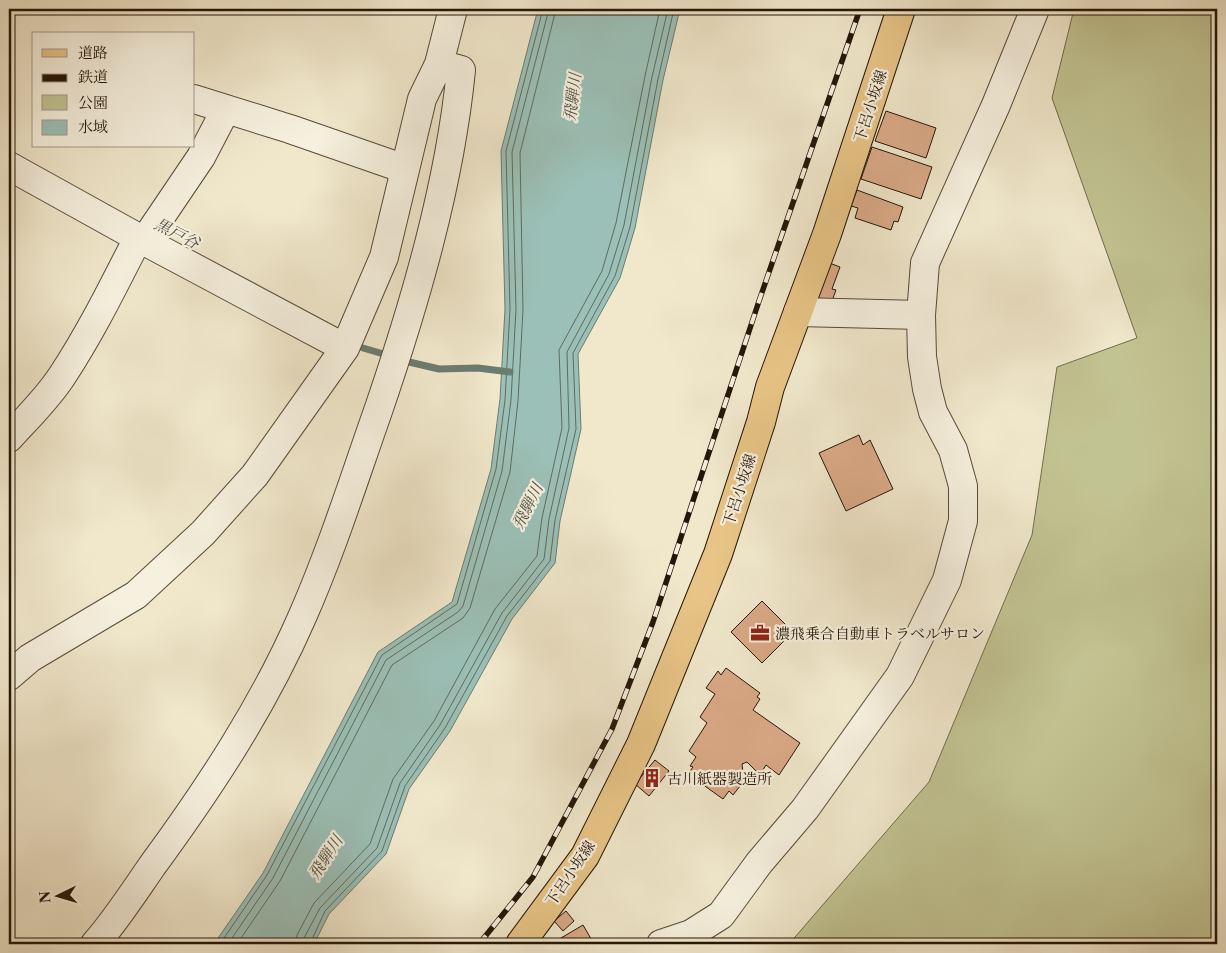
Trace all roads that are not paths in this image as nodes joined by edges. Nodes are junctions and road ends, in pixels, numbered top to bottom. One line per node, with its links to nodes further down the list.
1 (453, 9): 4 (street)
2 (901, 9): 10 (main road, 下呂小坂線)
3 (1035, 9): 11 (street)
4 (439, 64): 8 (street); 15 (street)
5 (195, 99): 6 (street)
6 (226, 109): 8 (street); 9 (street)
7 (9, 166): 9 (street)
8 (405, 169): 12 (street)
9 (146, 236): 12 (street); 13 (street)
10 (798, 312): 11 (street); 16 (main road, 下呂小坂線)
11 (921, 316): 17 (street)
12 (345, 348): 14 (street)
13 (9, 438)
14 (9, 676)
15 (96, 944)
16 (520, 944)
17 (661, 944)

